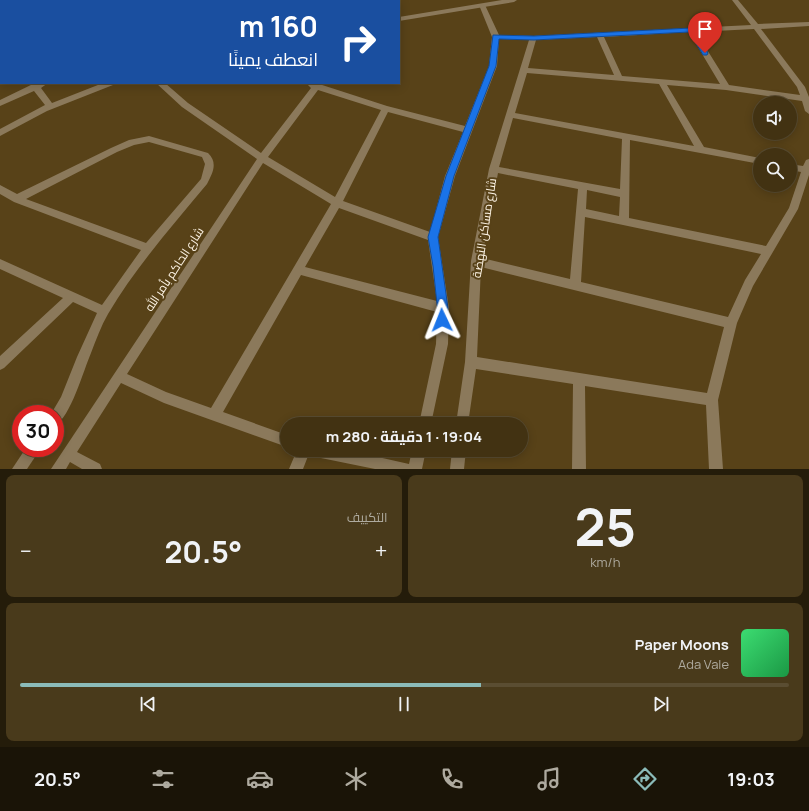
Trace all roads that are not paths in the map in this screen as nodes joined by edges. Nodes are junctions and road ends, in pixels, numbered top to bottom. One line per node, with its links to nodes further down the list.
1 (514, 0): 3 (street)
2 (735, 0): 6 (street)
3 (482, 6): 4 (street); 9 (street)
4 (400, 19)
5 (809, 24): 6 (street)
6 (757, 28): 7 (street); 20 (street)
7 (691, 30): 8 (street); 19 (street)
8 (600, 35): 10 (street); 12 (street)
9 (496, 37): 10 (street); 27 (street)
10 (534, 38): 11 (street, شارع مساكن النهضة)
11 (525, 70): 12 (street); 26 (street, شارع مساكن النهضة)
12 (619, 77): 13 (street)
13 (661, 81): 19 (street); 30 (street)
14 (41, 84): 18 (street)
15 (106, 84): 23 (street)
16 (161, 84): 31 (street)
17 (313, 85): 24 (street); 31 (street, شارع الحاكم بأمر الله)
18 (35, 86): 22 (street); 23 (street)
19 (726, 87): 21 (street)
20 (805, 87): 21 (street)
21 (806, 99): 25 (street)
22 (0, 103)
23 (50, 106): 28 (street)
24 (386, 110): 27 (street); 40 (street)
25 (809, 111)
26 (511, 115): 29 (street); 35 (street, شارع مساكن النهضة)
27 (469, 130): 43 (street)
28 (0, 133)
29 (626, 136): 30 (street); 38 (street)
30 (701, 150): 32 (street)
31 (262, 158): 40 (street); 56 (street, شارع الحاكم بأمر الله)
32 (753, 160)
33 (808, 166): 34 (street); 45 (street)
34 (797, 167)
35 (494, 169): 36 (street); 46 (street, شارع مساكن النهضة)
36 (583, 186): 38 (street); 41 (street)
37 (0, 189): 39 (street)
38 (625, 194): 42 (street)
39 (17, 199): 44 (street); 44 (street)
40 (337, 203): 43 (street); 48 (street)
41 (582, 212): 42 (street); 49 (street)
42 (624, 221): 45 (street)
43 (433, 237): 51 (street)
44 (148, 248): 52 (street)
45 (768, 252): 53 (street)
46 (476, 261): 49 (street); 54 (street, شارع مساكن النهضة)
47 (0, 264): 50 (street)
48 (298, 270): 51 (street); 60 (street)
49 (575, 285): 53 (street)
50 (72, 296): 52 (street); 55 (street)
51 (443, 308): 61 (street)
52 (104, 311): 59 (street)
53 (732, 323): 58 (street)
54 (470, 362): 57 (street); 62 (street, شارع مساكن النهضة)
55 (0, 364)
56 (119, 376): 60 (street); 64 (street, شارع الحاكم بأمر الله)
57 (579, 379): 58 (street); 77 (street)
58 (712, 400): 78 (street)
59 (64, 405)
60 (214, 415): 63 (street)
61 (426, 417)
62 (463, 417)
63 (280, 439)
64 (68, 454): 71 (street, شارع الحاكم بأمر الله); 72 (street)
65 (28, 457): 70 (street)
66 (301, 457): 73 (street)
67 (349, 457): 74 (street)
68 (418, 457): 75 (street)
69 (458, 457): 76 (street)
70 (19, 469)
71 (58, 469)
72 (95, 469)
73 (296, 469)
74 (406, 469)
75 (415, 469)
76 (457, 469)
77 (579, 469)
78 (716, 469)

